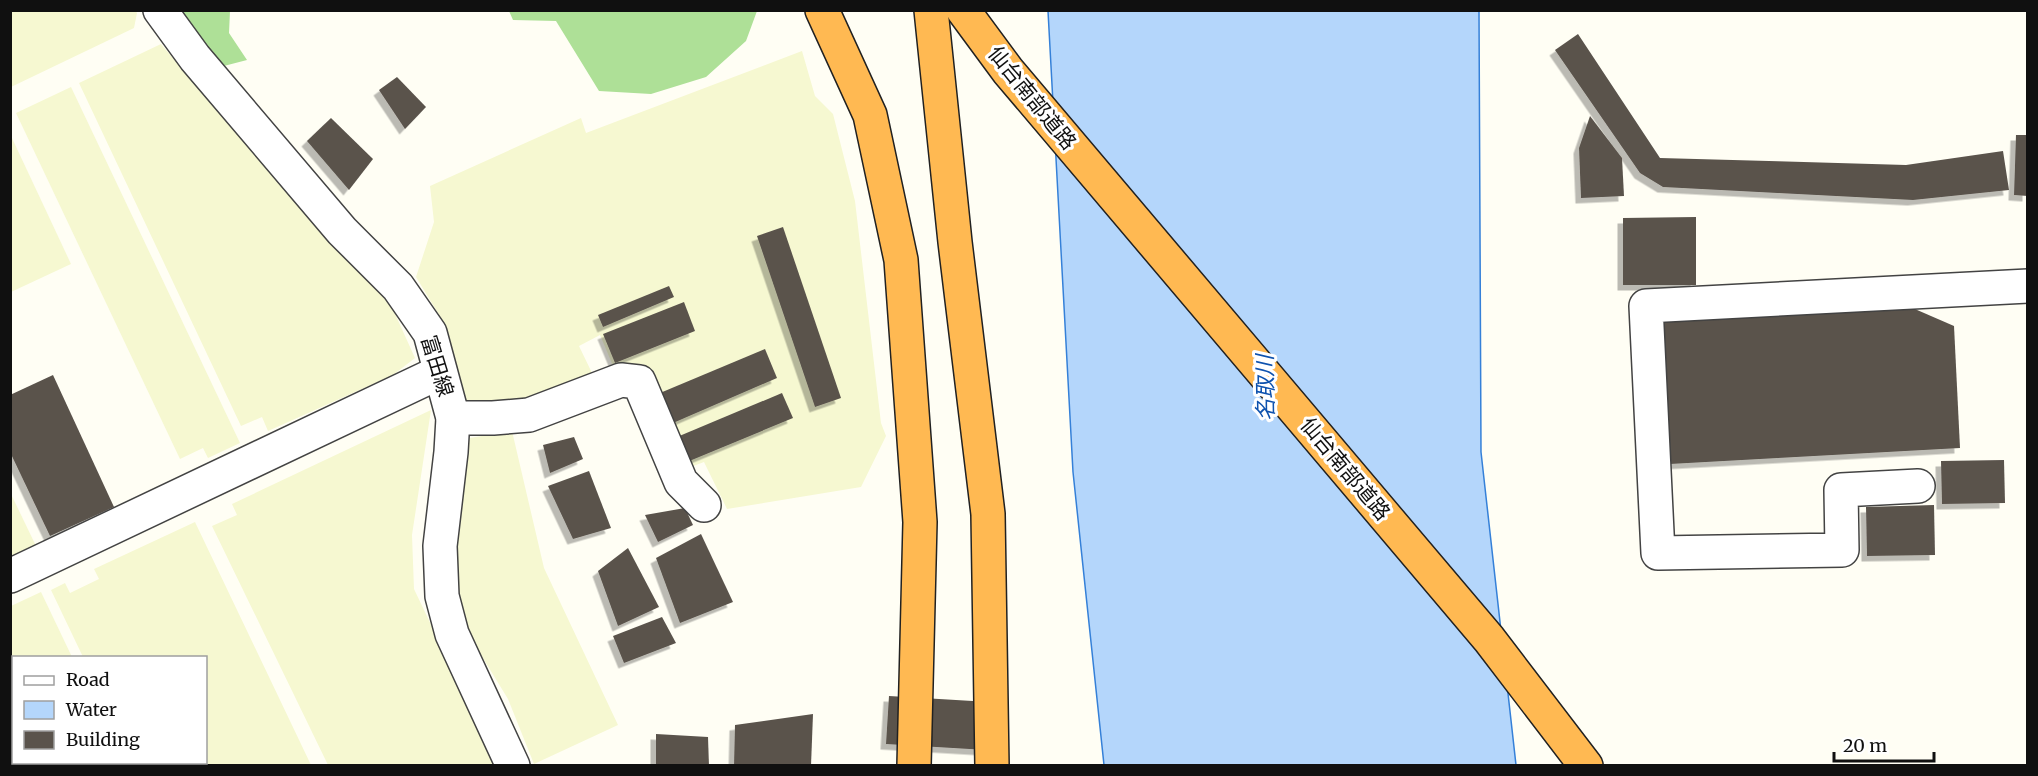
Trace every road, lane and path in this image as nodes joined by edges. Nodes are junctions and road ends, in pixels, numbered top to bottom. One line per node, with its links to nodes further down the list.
1 (160, 10): 6 (street, 富田線)
2 (822, 10): 12 (highway)
3 (931, 10): 13 (highway)
4 (963, 10): 14 (highway, 仙台南部道路)
5 (2028, 286): 8 (street)
6 (440, 372): 7 (street, 富田線); 10 (street)
7 (453, 418): 9 (street); 11 (street, 富田線)
8 (1918, 486)
9 (704, 506)
10 (10, 576)
11 (513, 765)
12 (914, 765)
13 (992, 765)
14 (1586, 765)

